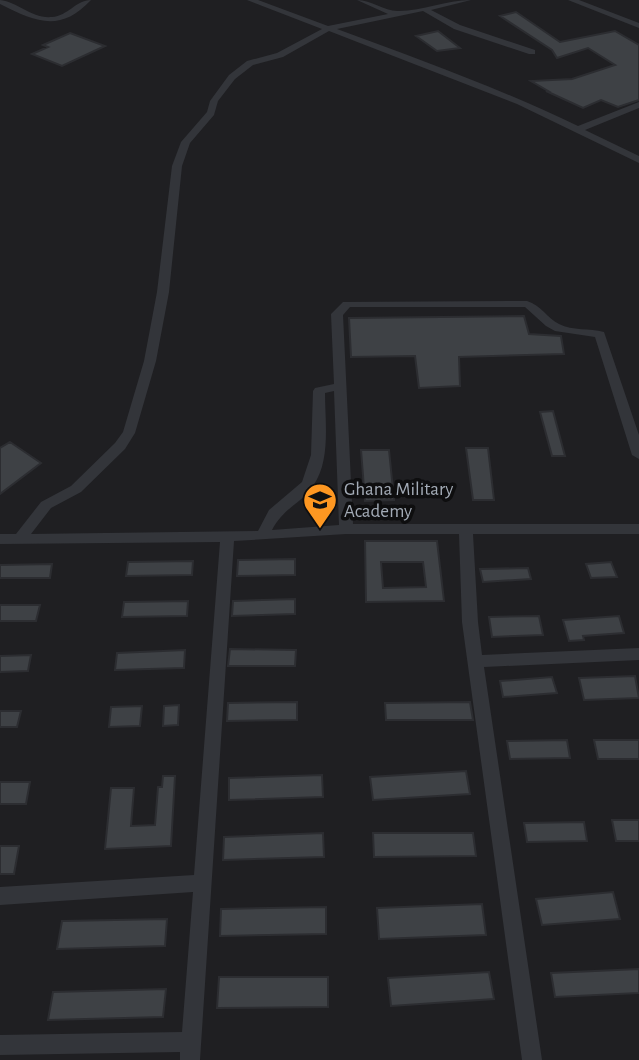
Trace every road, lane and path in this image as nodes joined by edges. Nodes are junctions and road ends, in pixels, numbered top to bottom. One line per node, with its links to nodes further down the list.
1 (87, 0): 6 (street)
2 (251, 0): 10 (street)
3 (362, 0): 8 (street)
4 (467, 0): 7 (street)
5 (572, 0): 9 (street)
6 (0, 1)
7 (424, 9): 8 (street); 11 (street)
8 (398, 14): 10 (street)
9 (639, 26)
10 (329, 29): 13 (street); 22 (street)
11 (532, 52)
12 (639, 105): 13 (street)
13 (578, 130): 14 (street)
14 (639, 160)
15 (340, 386): 16 (street); 17 (street); 20 (street)
16 (639, 454)
17 (346, 529): 19 (street); 20 (street)
18 (639, 530): 19 (street)
19 (466, 532): 25 (street)
20 (262, 536): 21 (street)
21 (227, 537): 22 (street); 26 (street)
22 (20, 538): 23 (street)
23 (0, 539)
24 (639, 654): 25 (street)
25 (478, 661): 30 (street)
26 (201, 883): 27 (street); 29 (street)
27 (0, 896)
28 (0, 1045): 29 (street)
29 (191, 1051)
30 (532, 1060)

